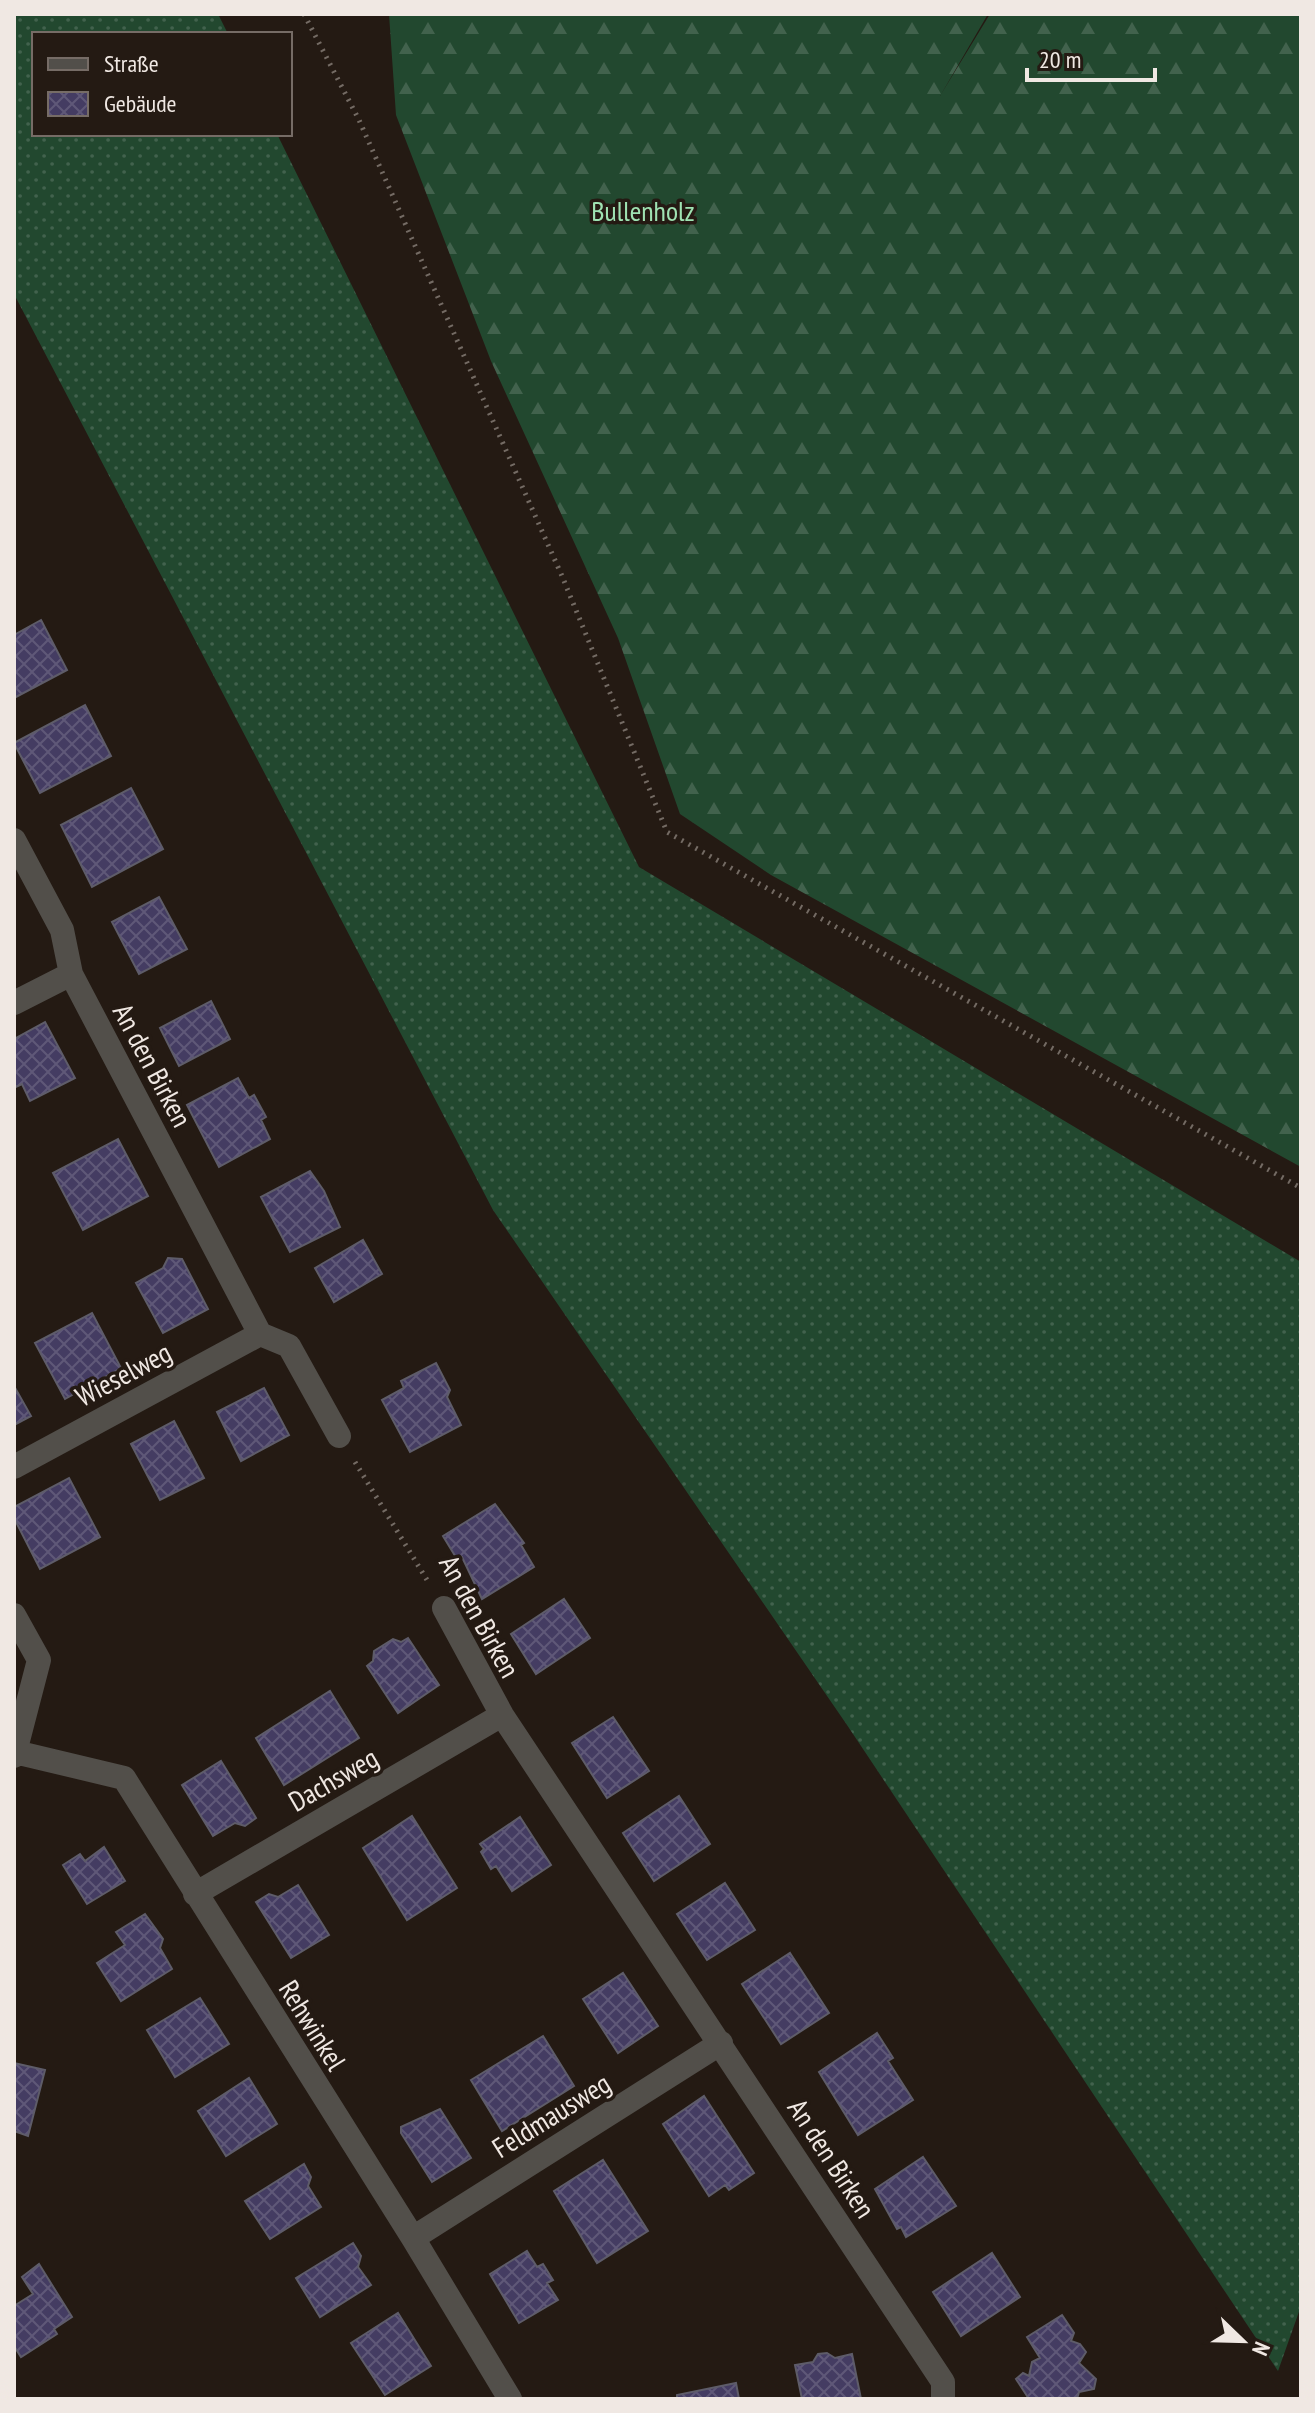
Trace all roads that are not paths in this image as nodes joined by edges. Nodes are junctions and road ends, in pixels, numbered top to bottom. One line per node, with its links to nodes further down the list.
1 (14, 840): 2 (street, An den Birken)
2 (71, 974): 3 (street); 4 (street, An den Birken)
3 (14, 1003)
4 (260, 1334): 5 (street); 6 (street, Wieselweg)
5 (339, 1436)
6 (14, 1467)
7 (444, 1608): 9 (street, An den Birken)
8 (14, 1615): 10 (street)
9 (502, 1715): 11 (street, Dachsweg); 12 (street, An den Birken)
10 (14, 1754): 11 (street, Rehwinkel)
11 (195, 1894): 13 (street, Rehwinkel)
12 (721, 2043): 13 (street, Feldmausweg); 15 (street, An den Birken)
13 (413, 2238): 14 (street, Rehwinkel)
14 (510, 2399)
15 (943, 2399)

